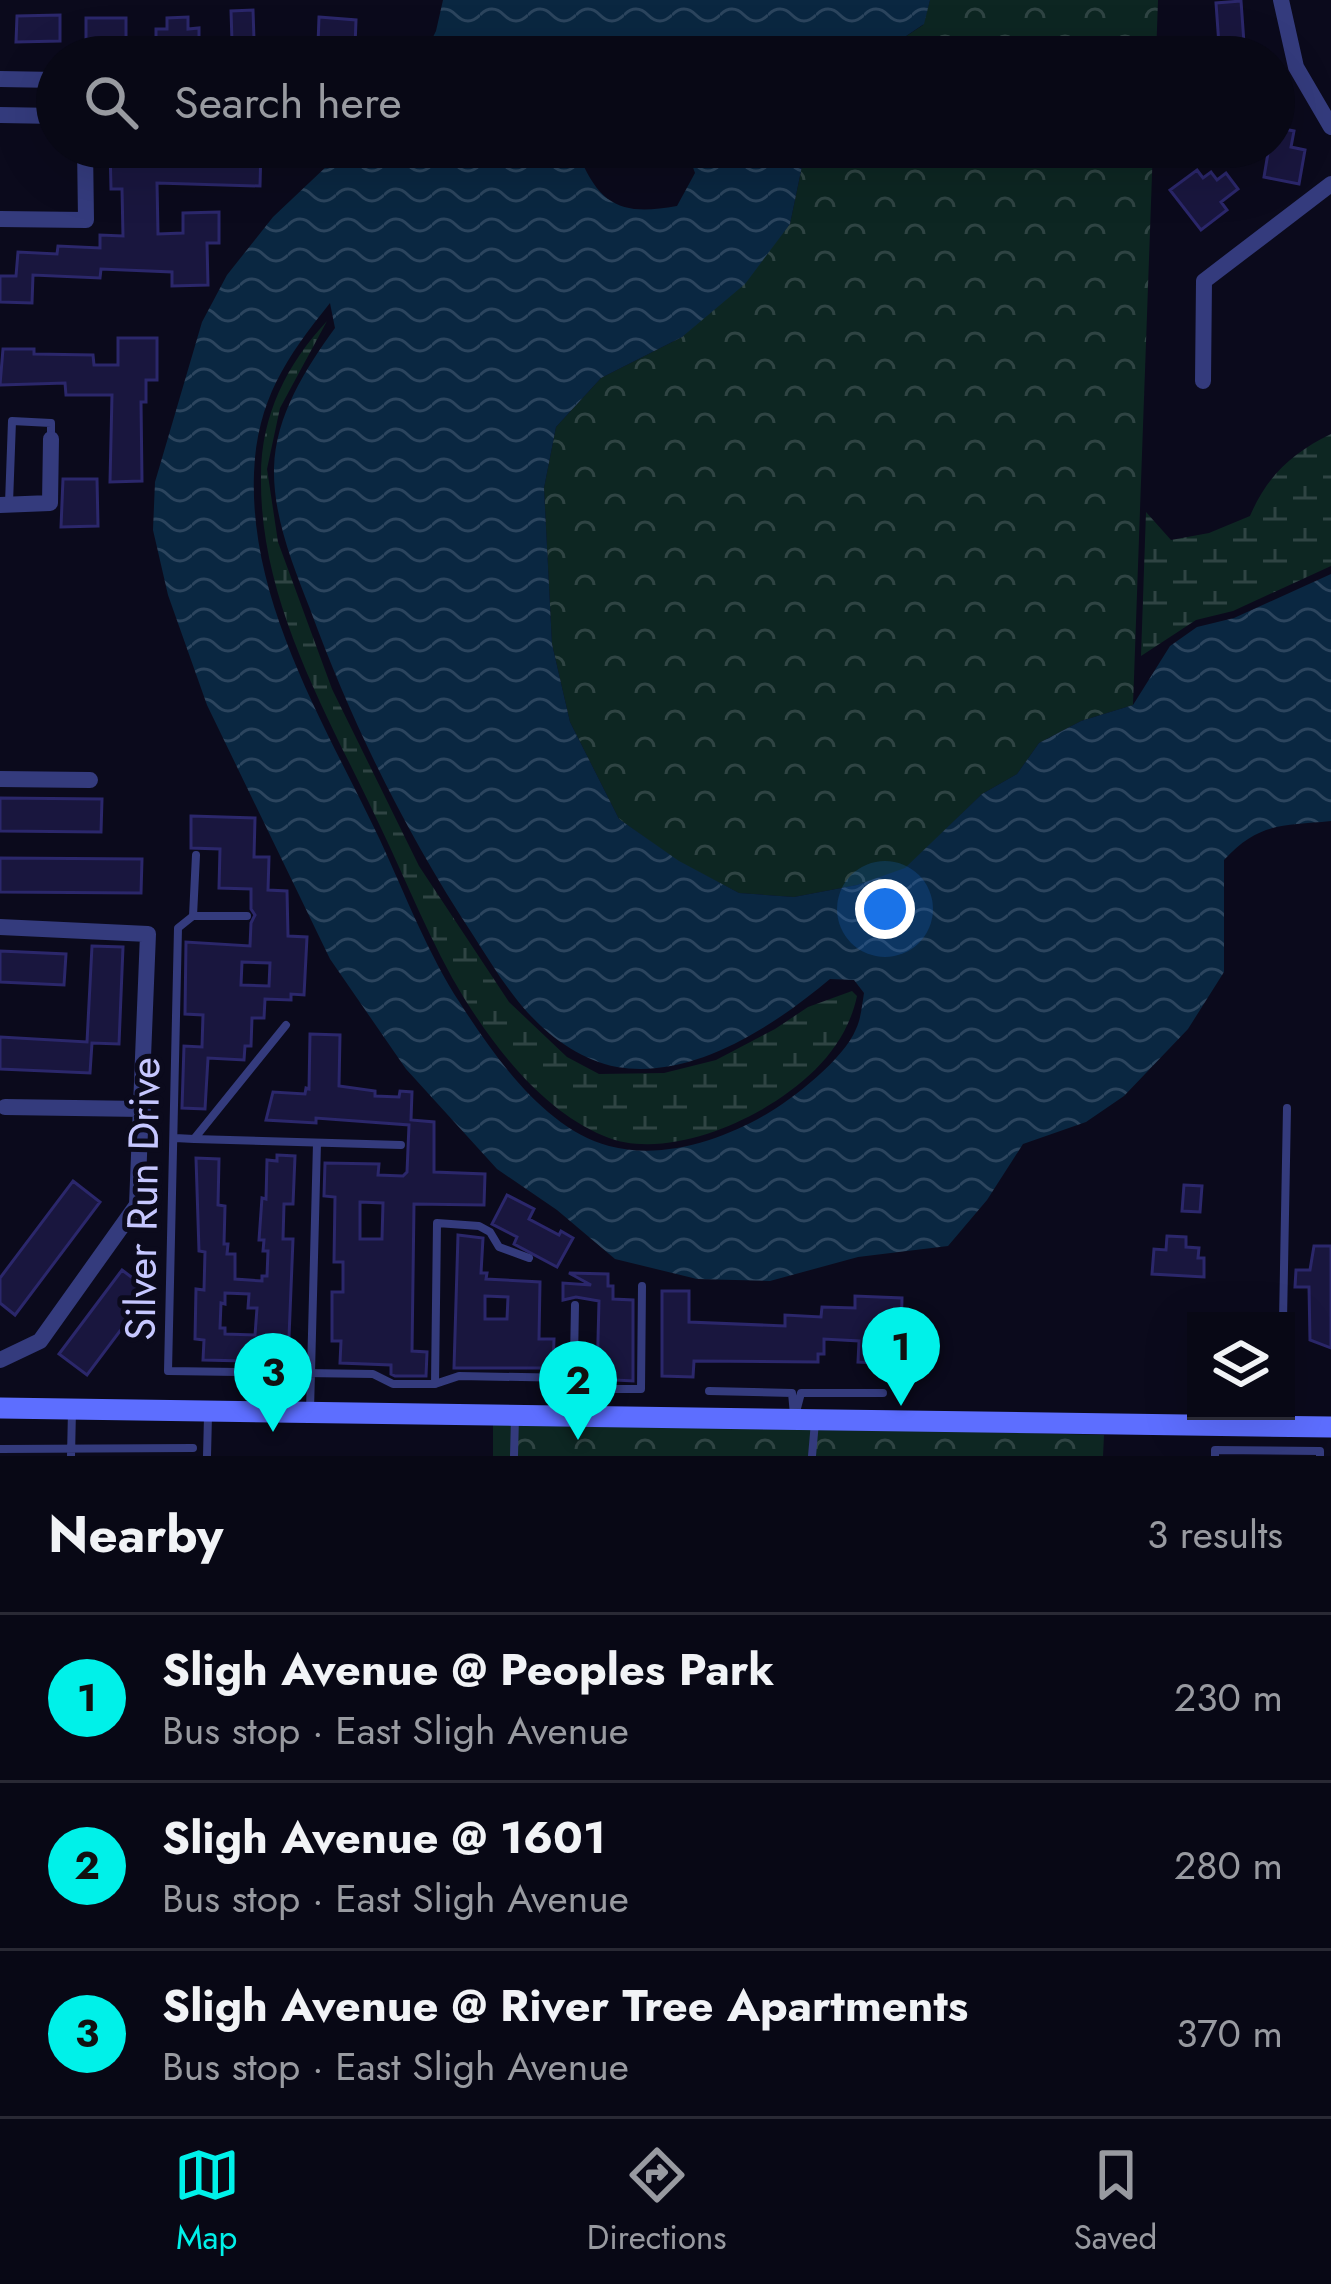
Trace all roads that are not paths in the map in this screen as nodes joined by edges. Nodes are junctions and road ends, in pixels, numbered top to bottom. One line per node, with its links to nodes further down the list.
1 (1281, 0): 2 (street)
2 (1289, 36)
3 (1295, 63): 8 (street)
4 (0, 79): 5 (street)
5 (36, 80)
6 (0, 115): 7 (street)
7 (36, 116)
8 (1331, 127)
9 (85, 168): 11 (street)
10 (1331, 184): 12 (street)
11 (0, 219)
12 (1203, 381)
13 (51, 439): 14 (street); 14 (lane)
14 (4, 504)
15 (0, 779): 16 (street)
16 (90, 779)
17 (196, 854): 18 (lane, Silver Run Drive)
18 (193, 916): 19 (lane); 25 (lane, Silver Run Drive)
19 (248, 916)
20 (0, 927): 24 (street)
21 (286, 1024): 26 (lane)
22 (5, 1107): 24 (street)
23 (1287, 1108): 32 (lane)
24 (143, 1109): 33 (street)
25 (175, 1138): 26 (lane); 34 (lane, Silver Run Drive)
26 (194, 1139): 27 (lane)
27 (317, 1143): 28 (lane); 34 (lane)
28 (401, 1145)
29 (529, 1258): 36 (lane)
30 (642, 1286): 35 (lane)
31 (575, 1305): 35 (lane)
32 (1283, 1312)
33 (0, 1360)
34 (310, 1374): 36 (lane); 41 (lane)
35 (574, 1378): 36 (lane); 43 (lane)
36 (435, 1384)
37 (709, 1390): 44 (lane)
38 (883, 1393): 44 (lane)
39 (0, 1408): 40 (street)
40 (72, 1409): 46 (street); 49 (lane)
41 (310, 1412): 42 (street); 46 (street)
42 (515, 1415): 43 (street); 53 (lane)
43 (573, 1416): 44 (street)
44 (805, 1419): 45 (street); 54 (lane)
45 (1187, 1419)
46 (208, 1420): 52 (lane)
47 (1290, 1420): 48 (street)
48 (1331, 1427)
49 (71, 1448): 50 (lane); 51 (lane)
50 (193, 1448)
51 (0, 1450)
52 (208, 1456)
53 (514, 1456)
54 (812, 1456)
55 (1215, 1456): 56 (lane)
56 (1320, 1456)

